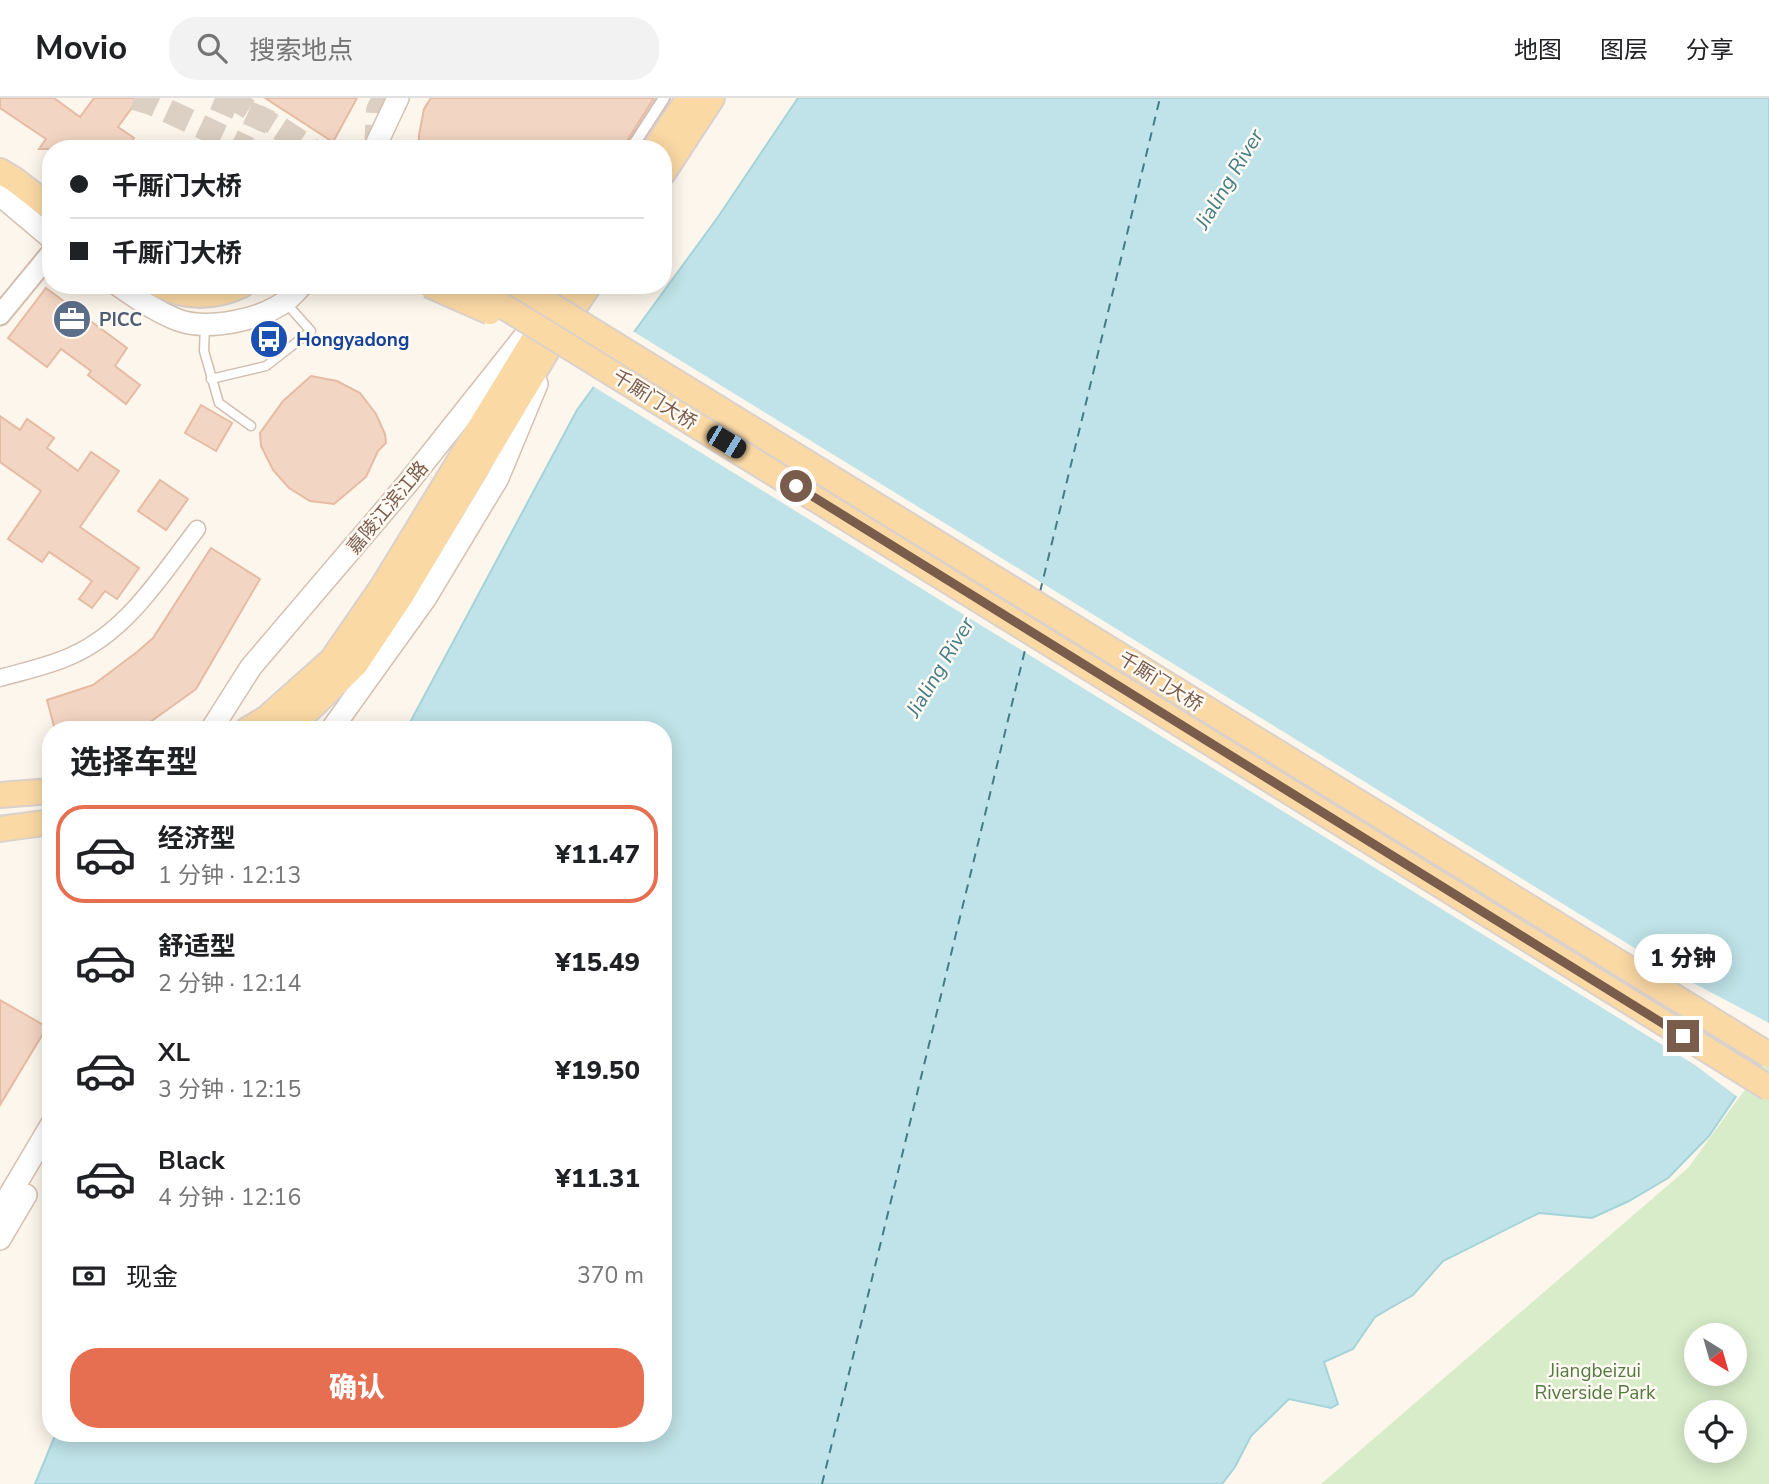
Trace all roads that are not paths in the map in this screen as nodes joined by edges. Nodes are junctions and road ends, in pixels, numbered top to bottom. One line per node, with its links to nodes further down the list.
1 (398, 98): 5 (main road)
2 (664, 98): 6 (street)
3 (689, 98): 7 (main road)
4 (712, 98): 8 (main road)
5 (378, 140)
6 (637, 140)
7 (662, 140)
8 (672, 159)
9 (0, 171): 11 (main road)
10 (0, 195): 12 (main road)
11 (42, 201)
12 (42, 231)
13 (42, 264): 25 (street)
14 (134, 294): 26 (main road)
15 (185, 294): 16 (main road)
16 (216, 294)
17 (293, 294): 24 (main road)
18 (452, 294): 27 (main road, bridge)
19 (485, 294): 27 (main road, 千厮门大桥, bridge)
20 (533, 294): 40 (main road, 千厮门大桥, bridge)
21 (559, 294): 32 (main road, 嘉陵江滨江路, bridge)
22 (561, 294): 33 (main road, 嘉陵江滨江路, bridge)
23 (584, 294): 27 (main road)
24 (285, 302): 26 (main road); 28 (lane)
25 (0, 315)
26 (205, 324): 28 (lane)
27 (560, 337): 34 (main road); 35 (main road); 42 (main road, 千厮门大桥, bridge)
28 (211, 379): 29 (lane)
29 (251, 426)
30 (197, 529): 31 (street)
31 (0, 678)
32 (217, 721)
33 (262, 721)
34 (297, 721)
35 (337, 721)
36 (42, 792): 37 (main road)
37 (0, 795)
38 (42, 823): 39 (main road)
39 (0, 829)
40 (1721, 1025): 41 (main road, bridge); 43 (main road, 千厮门大桥, bridge)
41 (1769, 1049)
42 (1706, 1050): 44 (main road, 千厮门大桥, bridge); 45 (main road, bridge)
43 (1769, 1055)
44 (1769, 1088)
45 (1769, 1097)
46 (42, 1140): 48 (main road)
47 (42, 1168): 49 (main road)
48 (0, 1211)
49 (0, 1239)

